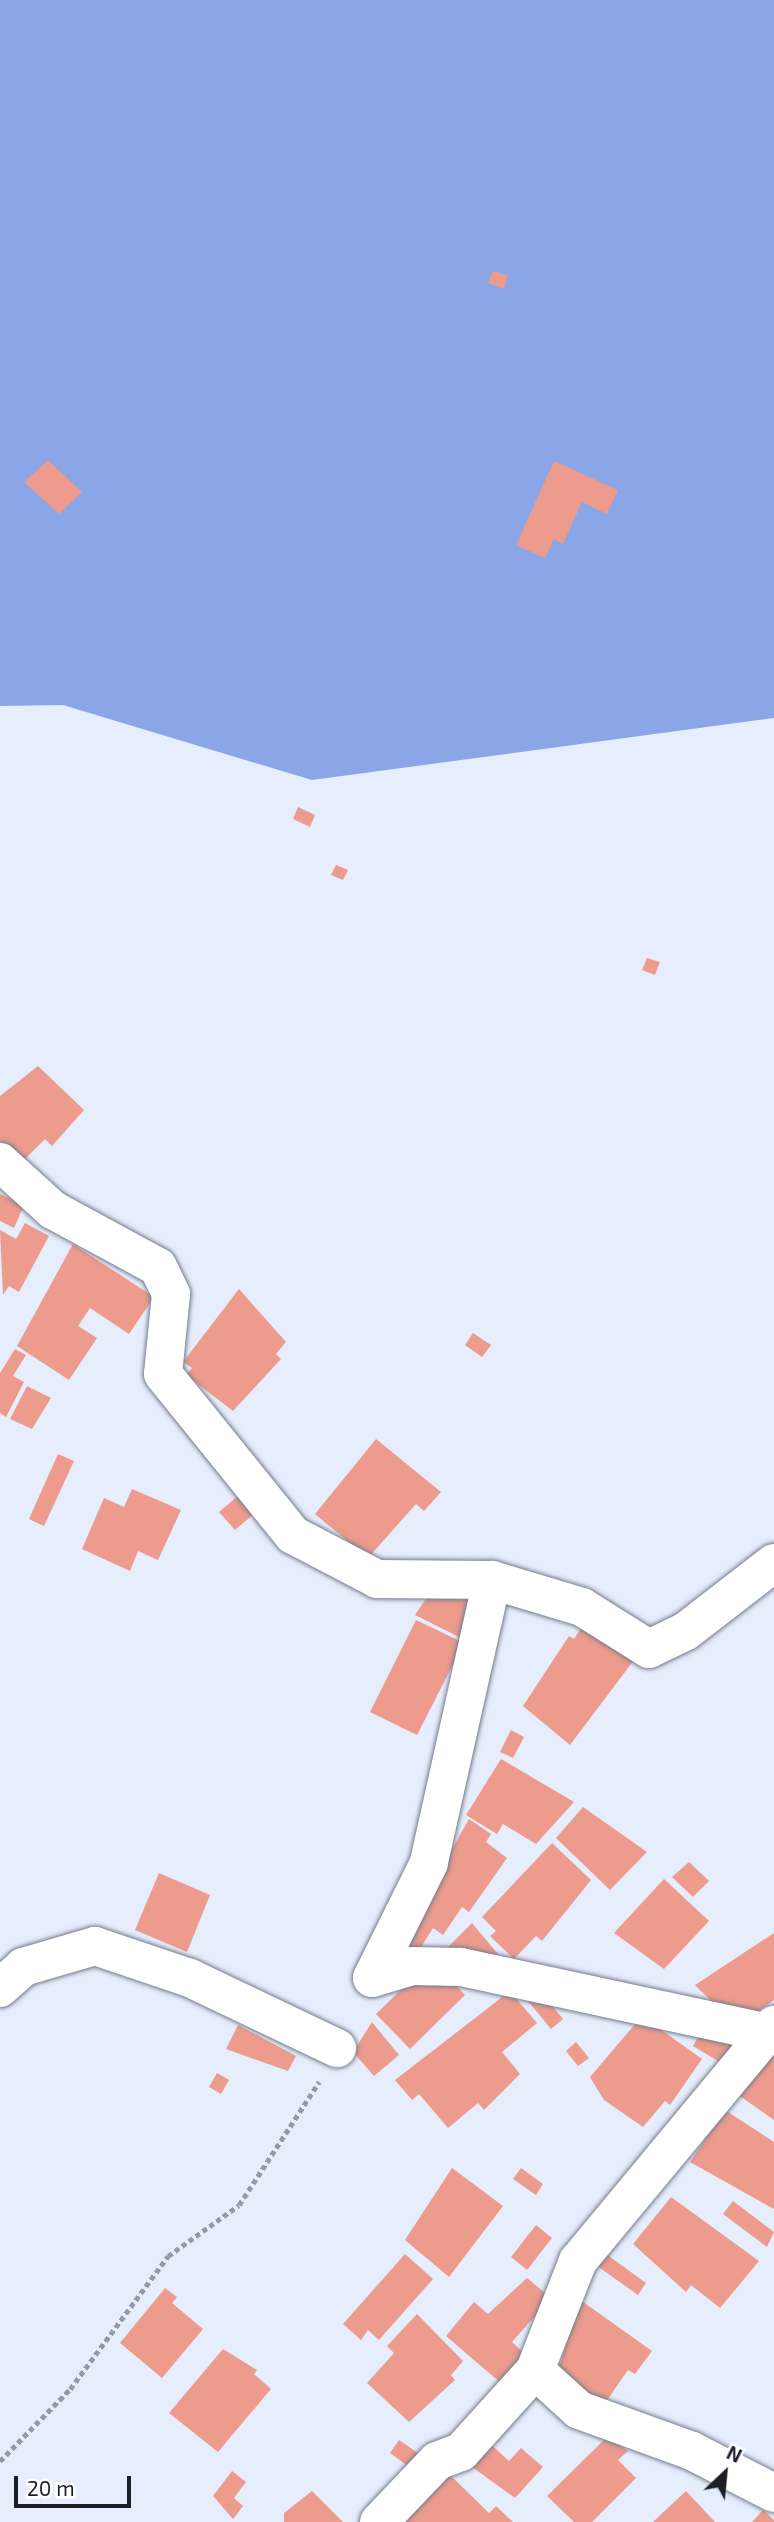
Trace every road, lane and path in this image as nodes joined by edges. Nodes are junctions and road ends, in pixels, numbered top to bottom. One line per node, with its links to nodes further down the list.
1 (0, 1162): 3 (street)
2 (774, 1563): 3 (street)
3 (492, 1580): 5 (street)
4 (0, 1988): 6 (street)
5 (770, 2031): 7 (street)
6 (337, 2048): 8 (path)
7 (535, 2370): 9 (street); 10 (street)
8 (0, 2461)
9 (774, 2493)
10 (379, 2522)

